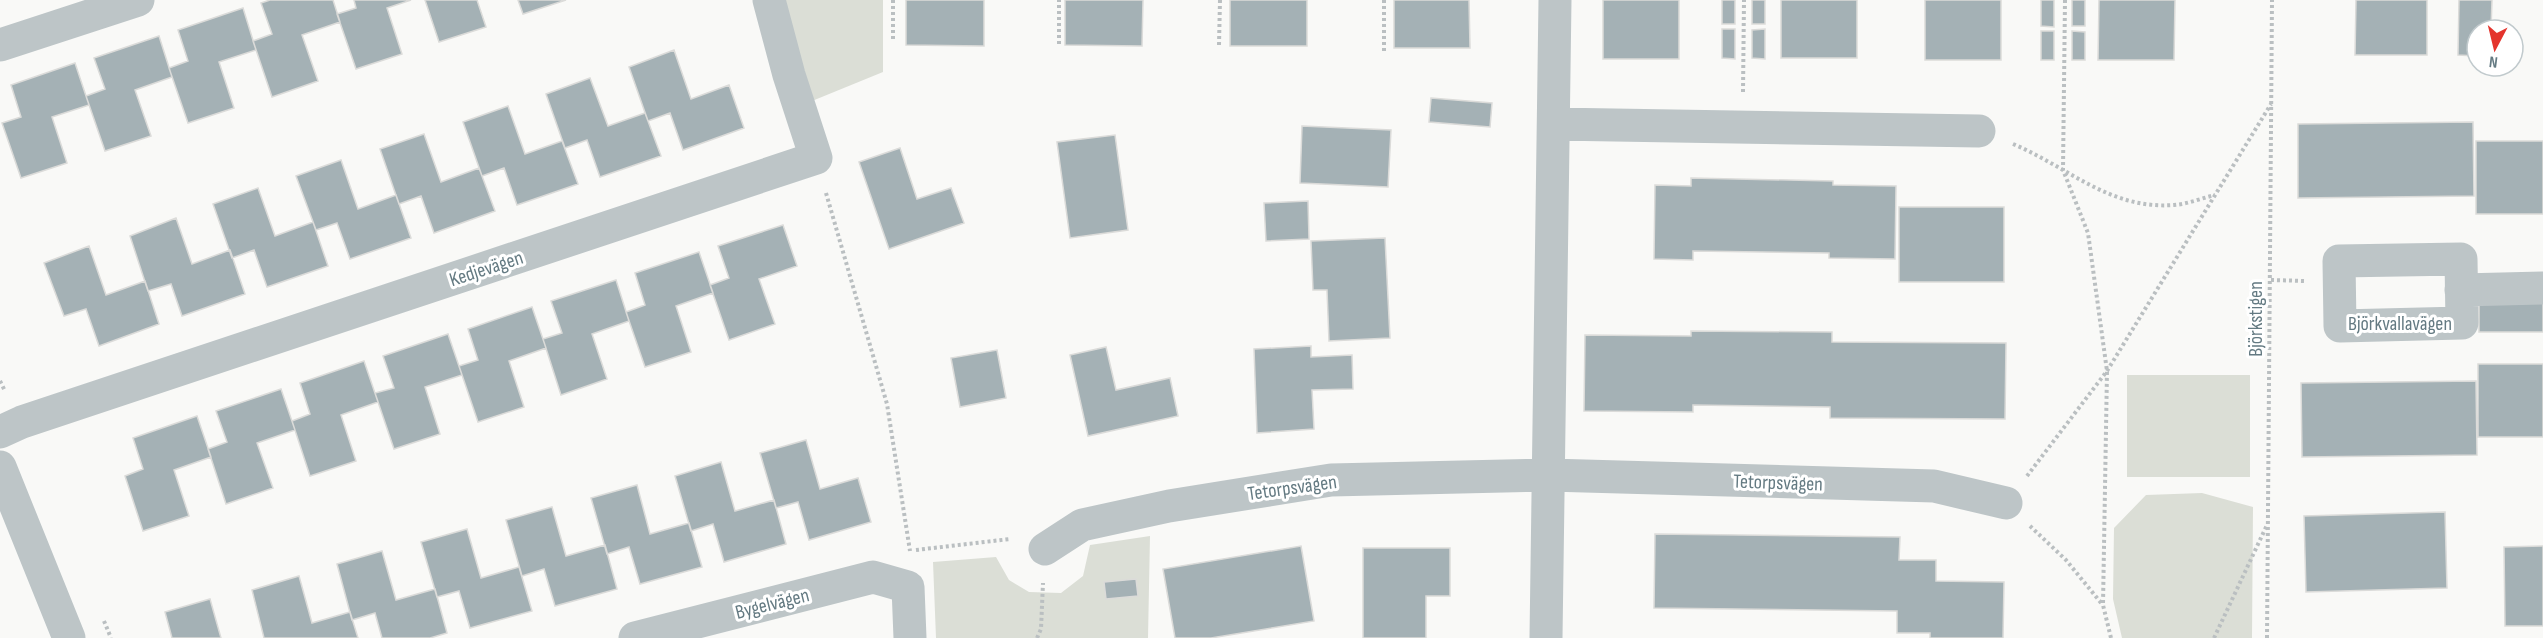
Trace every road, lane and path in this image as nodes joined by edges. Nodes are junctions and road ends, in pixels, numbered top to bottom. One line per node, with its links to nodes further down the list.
1 (138, 0): 13 (street)
2 (769, 0): 20 (street)
3 (892, 0): 11 (path)
4 (1059, 0): 12 (path)
5 (1220, 0): 14 (path)
6 (1384, 0): 15 (path)
7 (1555, 0): 17 (street)
8 (1744, 0): 18 (path)
9 (2065, 0): 21 (path)
10 (2272, 0): 16 (path, Björkstigen)
11 (893, 41)
12 (1059, 44)
13 (0, 45)
14 (1219, 45)
15 (1384, 53)
16 (2271, 104): 22 (path); 23 (path, Björkstigen)
17 (1554, 124): 18 (street); 30 (street)
18 (1743, 128): 19 (street)
19 (1979, 130): 21 (path)
20 (816, 158): 28 (street, Kedjevägen); 34 (path)
21 (2063, 170): 22 (path); 27 (path)
22 (2215, 195): 27 (path)
23 (2271, 280): 24 (path); 32 (path, Björkstigen)
24 (2291, 281)
25 (2543, 288): 26 (street, Björkvallavägen)
26 (2461, 290)
27 (2107, 371): 31 (path); 36 (path)
28 (0, 432)
29 (0, 467): 37 (street)
30 (1549, 475): 31 (street, Tetorpsvägen); 33 (street, Tetorpsvägen); 41 (street)
31 (2006, 503): 36 (path)
32 (2269, 522): 43 (path); 44 (path, Björkstigen)
33 (1045, 549): 34 (path); 40 (path)
34 (910, 551): 35 (path)
35 (908, 587): 38 (street, Bygelvägen); 39 (street)
36 (2103, 605): 42 (path)
37 (69, 638)
38 (635, 638)
39 (910, 638)
40 (1037, 638)
41 (1546, 638)
42 (2111, 638)
43 (2214, 638)
44 (2268, 638)

